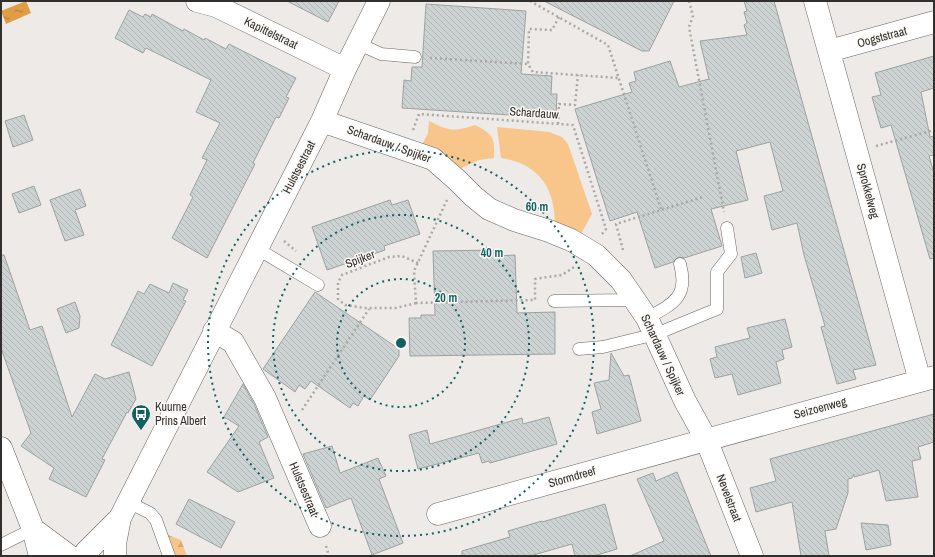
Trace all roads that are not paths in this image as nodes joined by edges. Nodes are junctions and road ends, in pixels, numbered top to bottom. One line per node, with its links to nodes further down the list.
1 (197, 1): 8 (street, Kapittelstraat)
2 (379, 1): 5 (street, Hulstsestraat)
3 (815, 1): 6 (street, Sprokkelweg)
4 (934, 22): 6 (street, Oogststraat)
5 (357, 43): 7 (lane); 8 (street, Hulstsestraat)
6 (829, 51): 19 (street, Sprokkelweg)
7 (415, 57)
8 (344, 69): 9 (street, Hulstsestraat)
9 (322, 121): 11 (street, Hulstsestraat); 14 (street, Schardauw / Spijker)
10 (727, 228): 16 (lane)
11 (256, 248): 13 (lane); 17 (street, Hulstsestraat)
12 (680, 264): 16 (lane)
13 (318, 285)
14 (632, 296): 15 (lane); 16 (street, Schardauw / Spijker)
15 (554, 301)
16 (652, 326): 18 (lane); 20 (street, Schardauw / Spijker)
17 (214, 331): 22 (street, Hulstsestraat); 24 (street, Hulstsestraat)
18 (579, 349)
19 (927, 379): 20 (street, Seizoenweg)
20 (706, 439): 23 (street, Stormdreef); 31 (street, Nevelstraat)
21 (1, 448): 25 (street)
22 (124, 510): 27 (street, Hulstsestraat); 29 (street, Hulstsestraat); 30 (lane)
23 (438, 514)
24 (320, 526)
25 (32, 529): 26 (lane); 27 (street); 28 (street)
26 (1, 545)
27 (80, 555)
28 (40, 556)
29 (115, 556)
30 (169, 556)
31 (752, 556)

